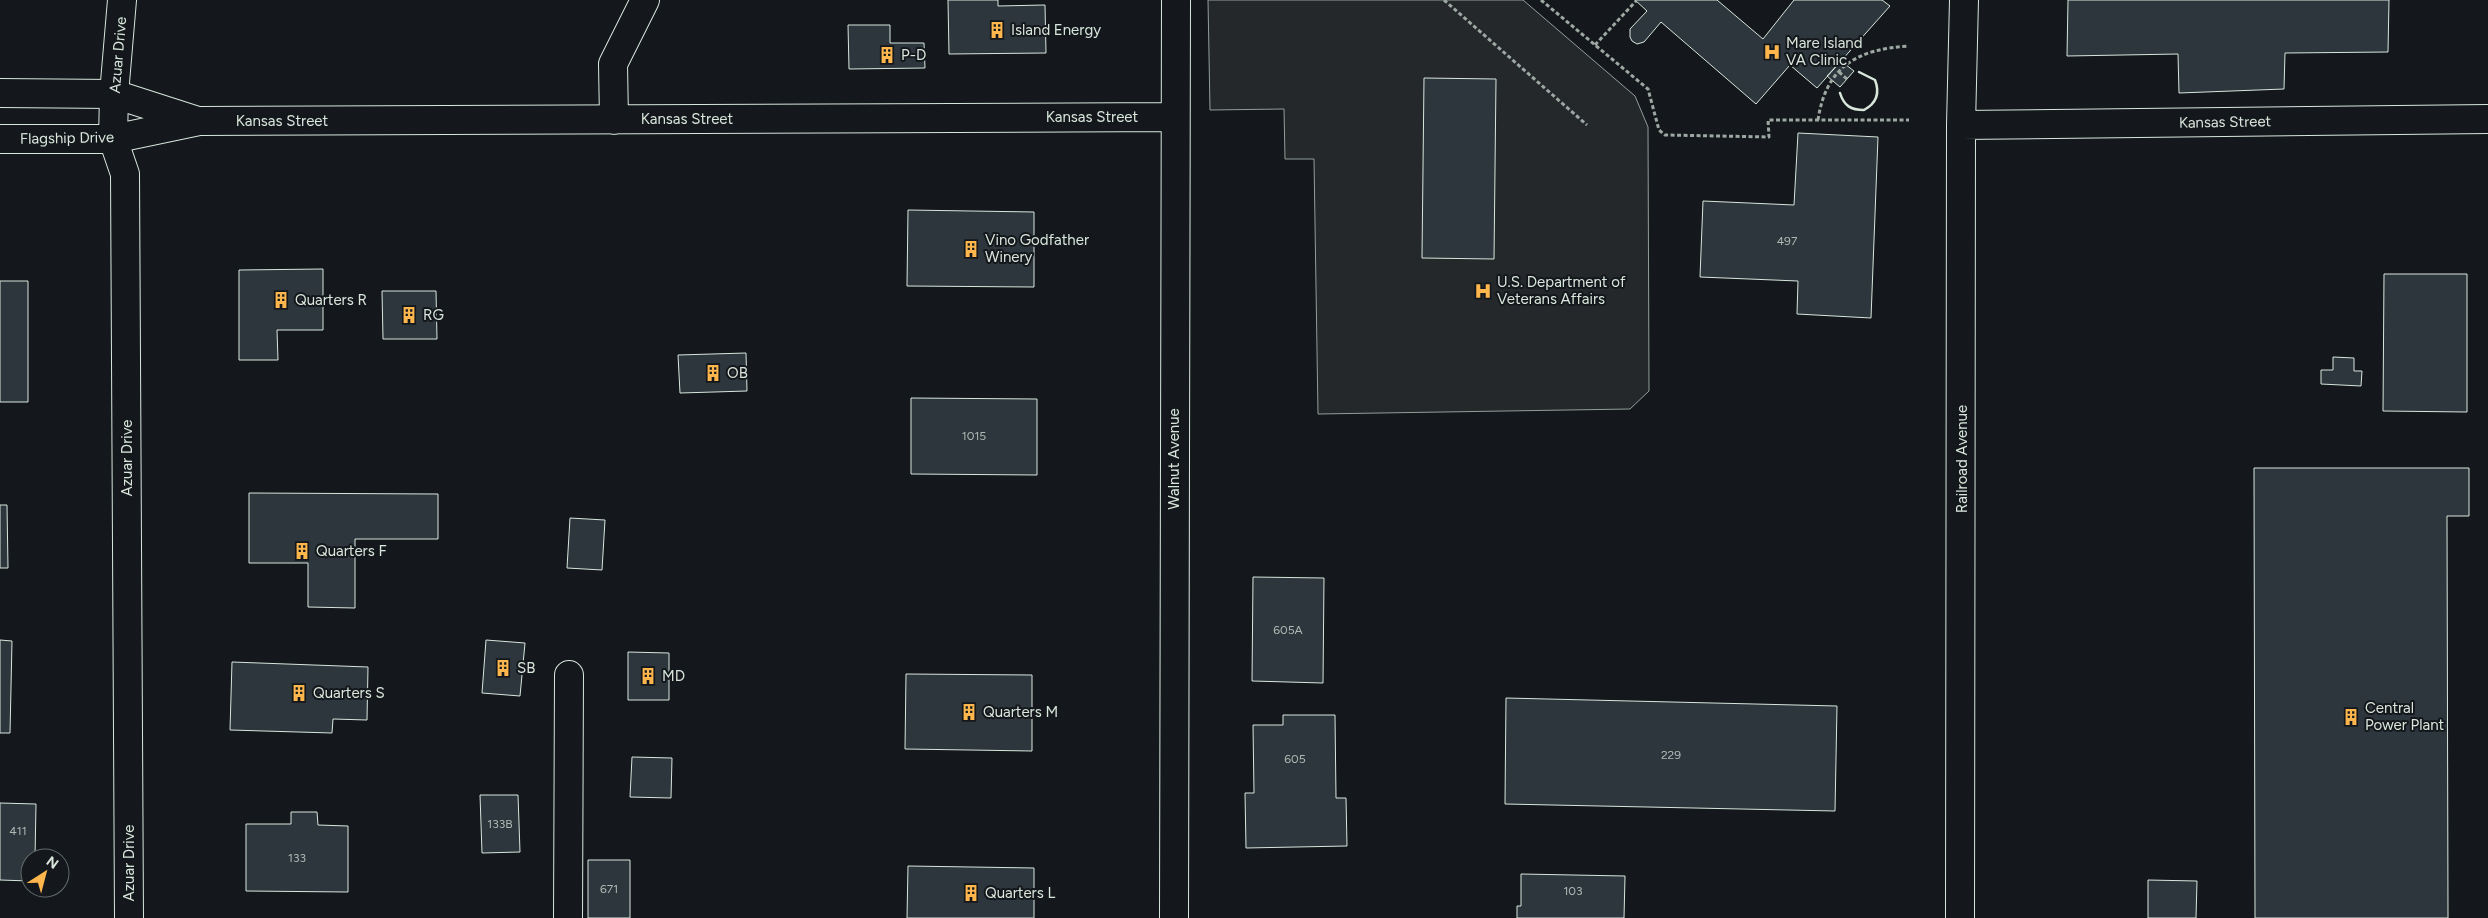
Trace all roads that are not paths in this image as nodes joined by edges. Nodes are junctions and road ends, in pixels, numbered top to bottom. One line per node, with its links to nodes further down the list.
1 (122, 0): 6 (street, Azuar Drive)
2 (645, 0): 9 (street)
3 (1176, 0): 7 (street, Walnut Avenue)
4 (1964, 0): 11 (street, Railroad Avenue)
5 (0, 93): 6 (street)
6 (114, 94): 10 (street); 13 (street, Azuar Drive)
7 (1174, 117): 9 (street, Kansas Street); 17 (street, Walnut Avenue)
8 (2488, 119): 11 (street, Kansas Street)
9 (614, 120): 10 (street, Kansas Street)
10 (199, 121): 13 (street, Flagship Drive)
11 (1961, 125): 18 (street, Railroad Avenue)
12 (0, 139): 13 (street, Flagship Drive)
13 (113, 139): 15 (street, Azuar Drive)
14 (569, 675): 16 (street)
15 (129, 918)
16 (568, 918)
17 (1174, 918)
18 (1960, 918)

